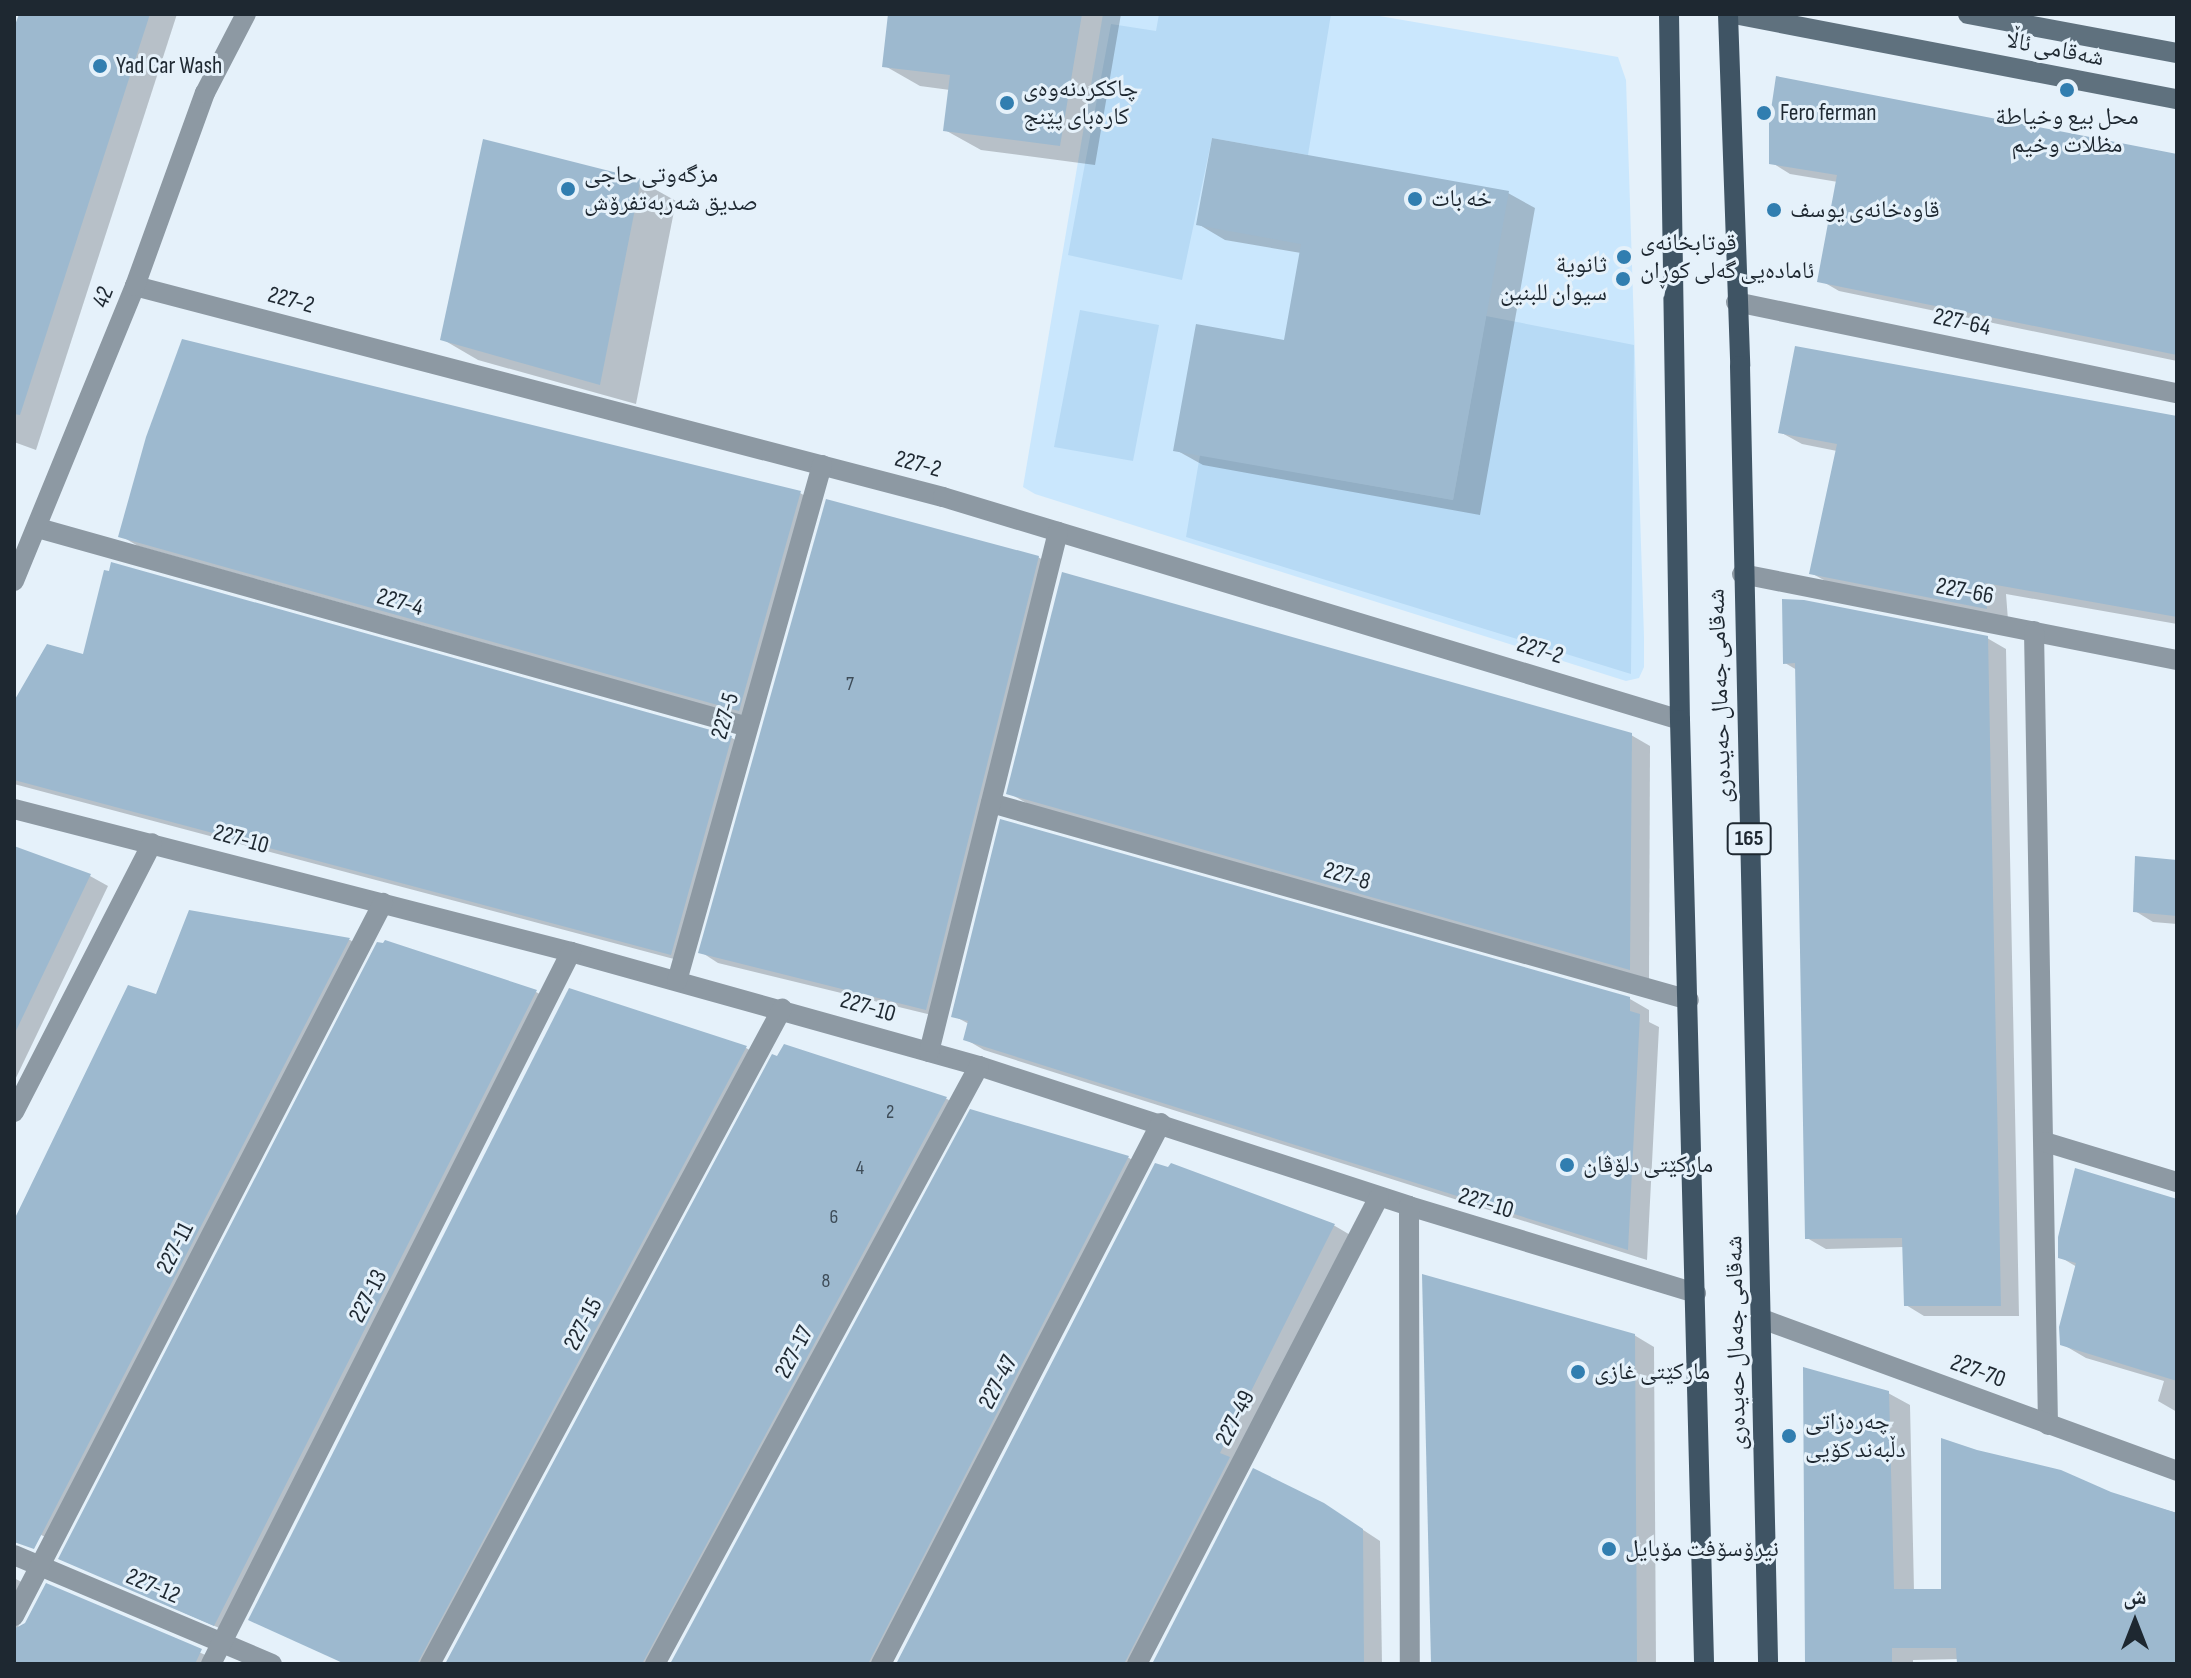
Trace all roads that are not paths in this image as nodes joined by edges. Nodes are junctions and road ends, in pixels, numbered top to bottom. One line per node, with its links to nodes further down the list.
1 (1669, 14): 17 (main road, شەقامی جەمال حەیدەری)
2 (1731, 14): 6 (main road, شه‌قامی ئاڵا); 8 (main road, شەقامی جەمال حەیدەری / 165)
3 (1968, 14): 5 (main road)
4 (238, 19): 7 (street, 42)
5 (2177, 53)
6 (2177, 99)
7 (135, 286): 10 (street, 227-2); 11 (street, 42)
8 (1736, 302): 9 (street, 227-64); 13 (main road, شەقامی جەمال حەیدەری / 165)
9 (2177, 393)
10 (822, 465): 12 (street, 227-2); 18 (street, 227-5)
11 (38, 528): 14 (street, 42); 18 (street, 227-4)
12 (1058, 532): 17 (street, 227-2); 19 (street)
13 (1742, 574): 15 (street, 227-66); 36 (main road, شەقامی جەمال حەیدەری / 165)
14 (14, 581)
15 (2034, 631): 16 (street, 227-66); 31 (street)
16 (2177, 660)
17 (1680, 720): 25 (main road, شەقامی جەمال حەیدەری)
18 (748, 727): 24 (street, 227-5)
19 (991, 803): 25 (street, 227-8); 27 (street)
20 (14, 809): 21 (street, 227-10)
21 (152, 843): 22 (street, 227-10); 29 (street)
22 (383, 903): 23 (street, 227-10); 40 (street, 227-11)
23 (571, 952): 24 (street, 227-10); 42 (street, 227-13)
24 (677, 981): 26 (street, 227-10)
25 (1689, 1000): 35 (main road, شەقامی جەمال حەیدەری)
26 (782, 1009): 27 (street, 227-10); 45 (street, 227-15)
27 (929, 1052): 28 (street, 227-10)
28 (979, 1066): 30 (street, 227-10); 46 (street, 227-17)
29 (14, 1112)
30 (1161, 1123): 33 (street, 227-10); 47 (street, 227-47)
31 (2045, 1142): 32 (street); 37 (street)
32 (2177, 1182)
33 (1379, 1197): 34 (street, 227-10); 48 (street, 227-49)
34 (1409, 1206): 35 (street, 227-10); 49 (street)
35 (1696, 1293): 50 (main road, شەقامی جەمال حەیدەری)
36 (1762, 1319): 37 (street, 227-70); 51 (main road, شەقامی جەمال حەیدەری / 165)
37 (2048, 1425): 38 (street, 227-70)
38 (2177, 1471)
39 (14, 1555): 40 (street, 227-12)
40 (39, 1566): 41 (street, 227-11); 42 (street, 227-12)
41 (14, 1616)
42 (222, 1643): 43 (street, 227-13); 44 (street, 227-12)
43 (211, 1664)
44 (272, 1664)
45 (430, 1664)
46 (655, 1664)
47 (881, 1664)
48 (1137, 1664)
49 (1410, 1664)
50 (1704, 1664)
51 (1768, 1664)

